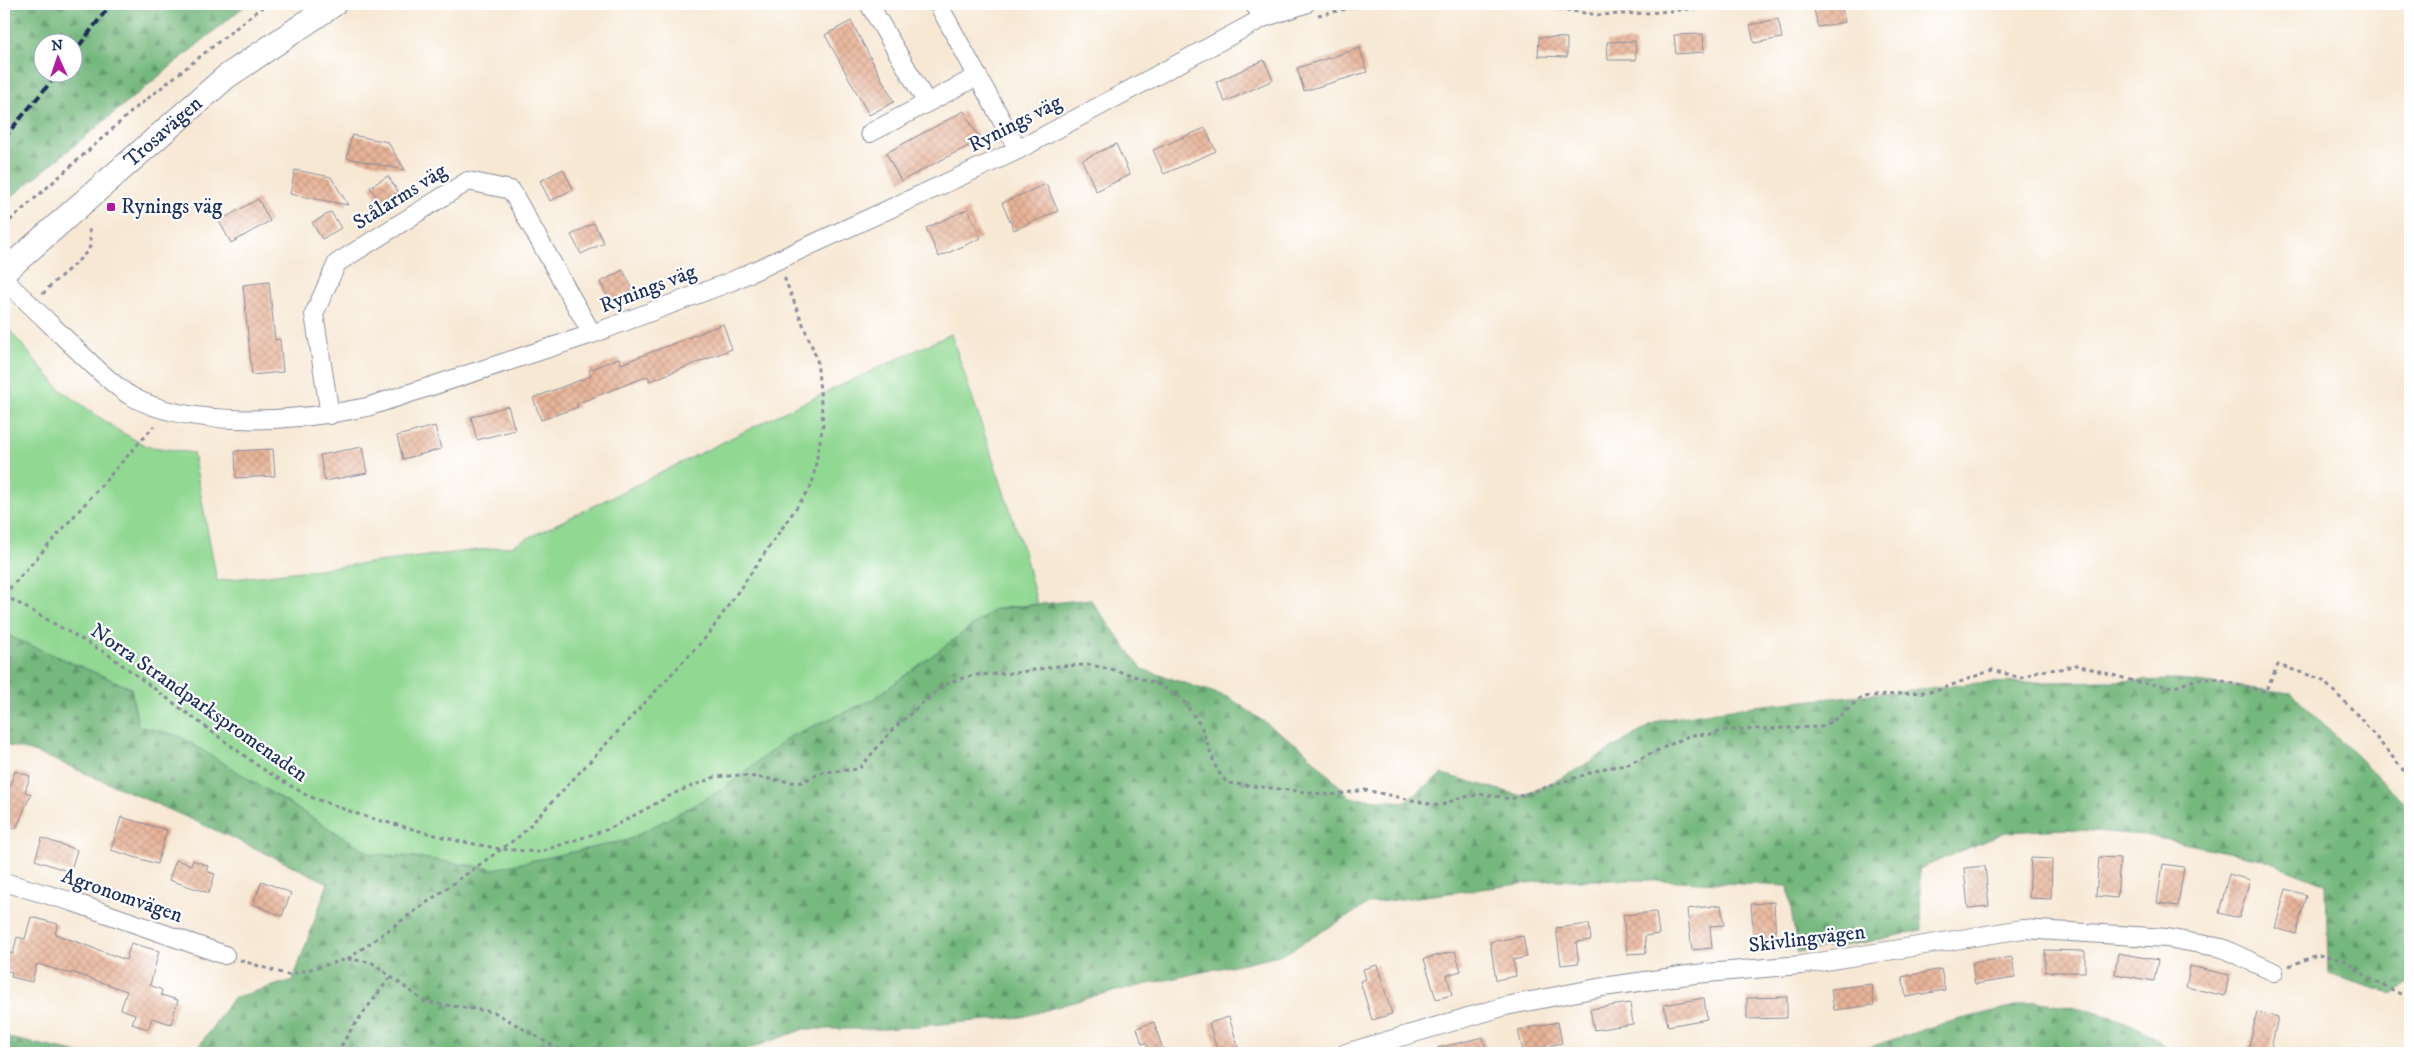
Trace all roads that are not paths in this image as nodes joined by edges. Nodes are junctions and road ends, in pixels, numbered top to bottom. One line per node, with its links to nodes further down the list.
1 (334, 4): 10 (main road, Trosavägen)
2 (869, 4): 7 (street)
3 (938, 4): 6 (street)
4 (1308, 10): 5 (street, Rynings väg)
5 (1258, 11): 9 (street, Rynings väg)
6 (978, 76): 7 (street); 9 (street)
7 (927, 103): 8 (street)
8 (870, 133)
9 (1018, 150): 12 (street, Rynings väg)
10 (4, 272)
11 (4, 280): 13 (street, Rynings väg)
12 (592, 334): 13 (street, Rynings väg); 13 (street, Stålarms väg)
13 (330, 415)
14 (4, 882): 15 (street, Agronomvägen)
15 (225, 955)
16 (2274, 972): 17 (street, Skivlingvägen)
17 (1346, 1053)

